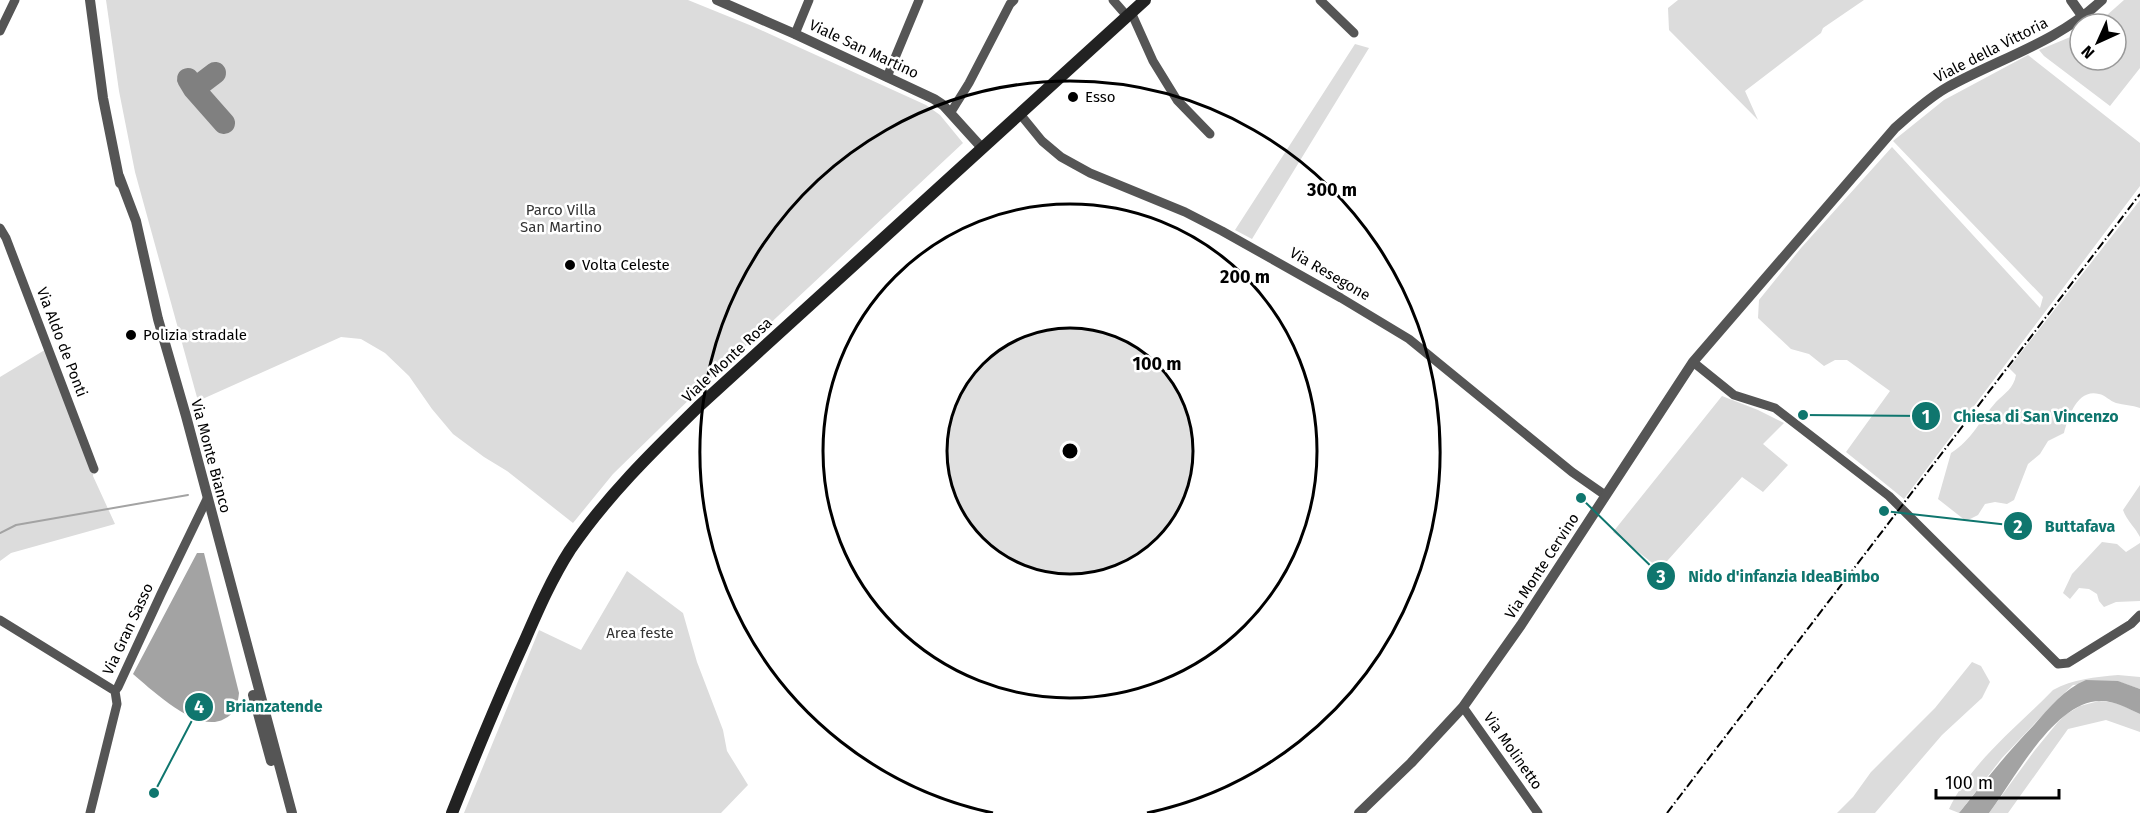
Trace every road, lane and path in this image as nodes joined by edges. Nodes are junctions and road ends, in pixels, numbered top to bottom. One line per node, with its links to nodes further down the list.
1 (15, 0): 14 (street)
2 (90, 0): 27 (street, Via Monte Bianco)
3 (717, 0): 16 (street, Viale San Martino)
4 (808, 0): 16 (street)
5 (920, 0): 17 (street)
6 (1014, 0): 18 (street)
7 (1113, 0): 12 (street)
8 (1145, 0): 12 (main road, Viale Monte Rosa)
9 (1320, 0): 15 (street)
10 (2102, 0): 11 (street, Viale della Vittoria)
11 (2089, 12)
12 (1129, 14): 19 (main road, Viale Monte Rosa); 20 (street)
13 (2068, 28): 23 (street, Viale della Vittoria)
14 (0, 31)
15 (1353, 33)
16 (795, 34): 17 (street, Viale San Martino)
17 (887, 77): 18 (street, Viale San Martino)
18 (951, 112): 21 (street, Viale San Martino)
19 (1020, 114): 21 (main road, Viale Monte Rosa); 26 (street, Via Resegone)
20 (1209, 134)
21 (982, 148): 36 (main road, Viale Monte Rosa)
22 (0, 228): 25 (street, Via Aldo de Ponti)
23 (1801, 237): 24 (street, Via Monte Cervino)
24 (1693, 362): 26 (street, Via Monte Cervino); 28 (street)
25 (94, 469)
26 (1605, 495): 32 (street, Via Monte Cervino)
27 (207, 499): 30 (street, Via Monte Bianco); 31 (street, Via Gran Sasso)
28 (2140, 615)
29 (0, 620): 31 (street)
30 (243, 636): 34 (street, Via Monte Bianco); 35 (street, Via Monte Bianco)
31 (114, 691): 33 (street, Via Gran Sasso)
32 (1463, 706): 37 (street, Via Monte Cervino); 38 (street, Via Molinetto)
33 (90, 813)
34 (286, 813)
35 (292, 813)
36 (452, 813)
37 (1359, 813)
38 (1538, 813)

